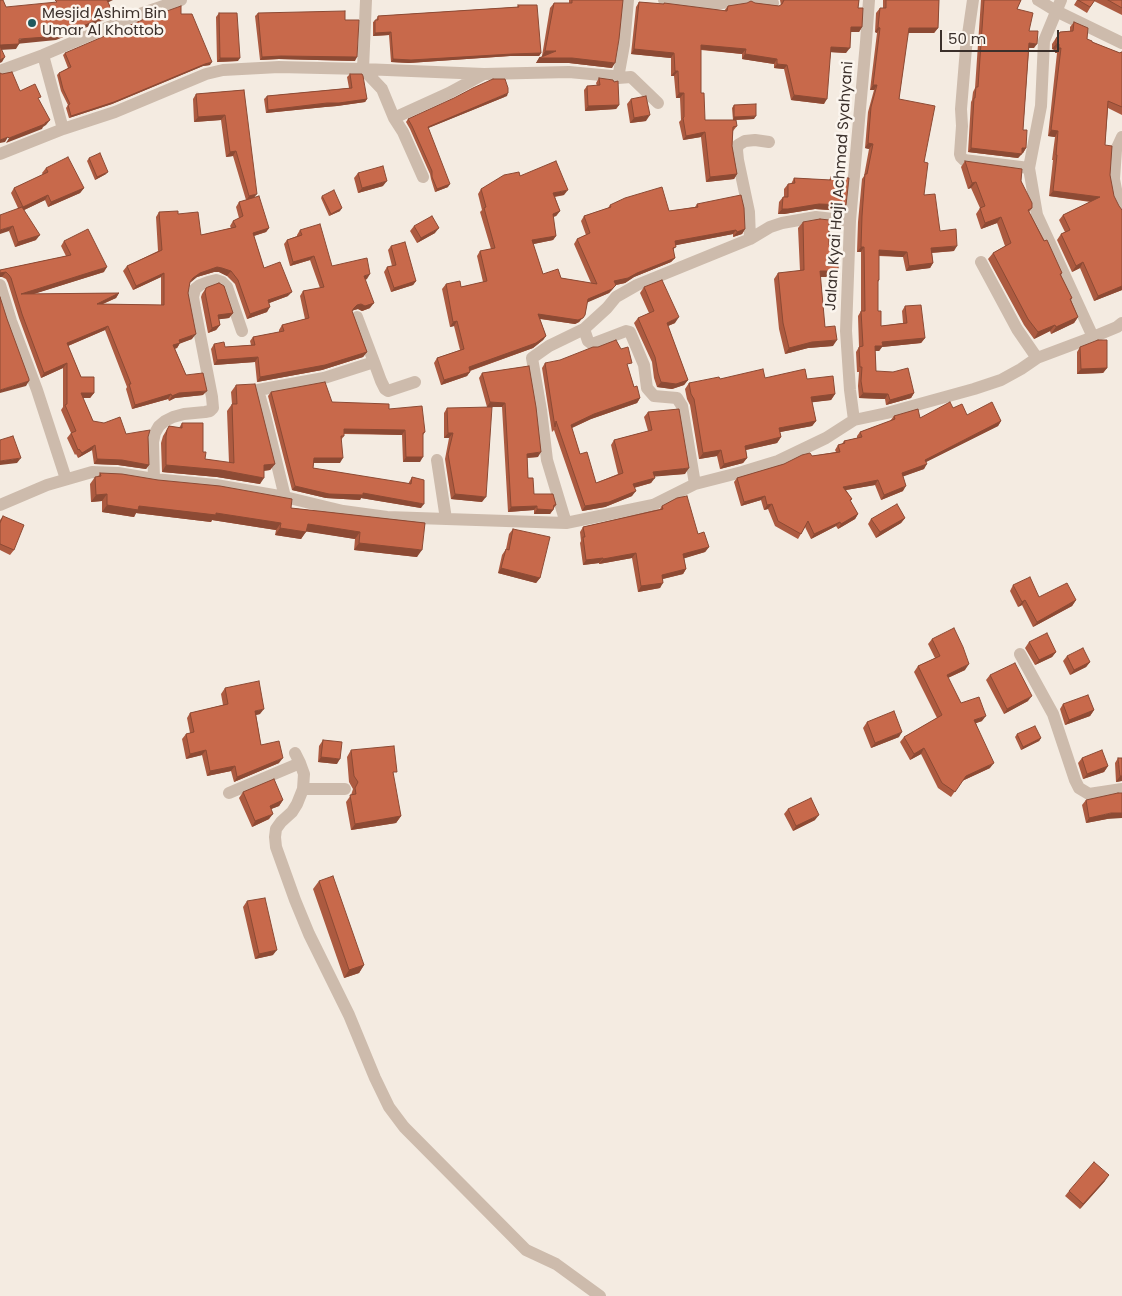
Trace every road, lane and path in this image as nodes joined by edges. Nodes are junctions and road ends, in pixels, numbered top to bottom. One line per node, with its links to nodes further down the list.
1 (181, 0): 14 (street)
2 (366, 0): 15 (street)
3 (628, 0): 18 (street)
4 (664, 0): 10 (street)
5 (742, 0): 10 (street)
6 (753, 0): 11 (street)
7 (869, 0): 28 (street, Jalan Kyai Haji Achmad Syahyani)
8 (973, 0): 25 (street)
9 (1038, 0): 12 (street)
10 (715, 2)
11 (773, 2)
12 (1059, 6): 13 (street); 25 (street)
13 (1122, 43)
14 (43, 55): 16 (street); 21 (street)
15 (363, 69): 17 (street); 20 (street); 21 (street)
16 (0, 71)
17 (484, 74): 18 (street); 20 (street)
18 (618, 78): 19 (street)
19 (658, 103)
20 (394, 118): 26 (street)
21 (63, 130): 24 (street)
22 (1122, 138): 27 (street)
23 (769, 142): 29 (street)
24 (0, 154)
25 (1028, 168): 36 (street)
26 (423, 177)
27 (1122, 208)
28 (850, 221): 29 (street); 40 (street, Jalan Kyai Haji Achmad Syahyani)
29 (750, 239): 34 (street)
30 (981, 262): 37 (street)
31 (0, 285): 42 (street)
32 (358, 317): 38 (street)
33 (1122, 322): 36 (street)
34 (584, 329): 44 (street); 48 (street)
35 (242, 331): 43 (street)
36 (1093, 337): 37 (street)
37 (1036, 358): 40 (street)
38 (374, 362): 39 (street); 45 (street)
39 (415, 382)
40 (854, 420): 44 (street)
41 (437, 460): 47 (street)
42 (66, 479): 43 (street); 46 (street)
43 (154, 479): 45 (street)
44 (695, 484): 48 (street)
45 (285, 497): 47 (street)
46 (0, 505)
47 (446, 519): 48 (street)
48 (566, 523)
49 (1020, 654): 52 (street)
50 (303, 789): 51 (street); 53 (street); 54 (street)
51 (345, 789)
52 (1122, 789)
53 (229, 793)
54 (600, 1296)

